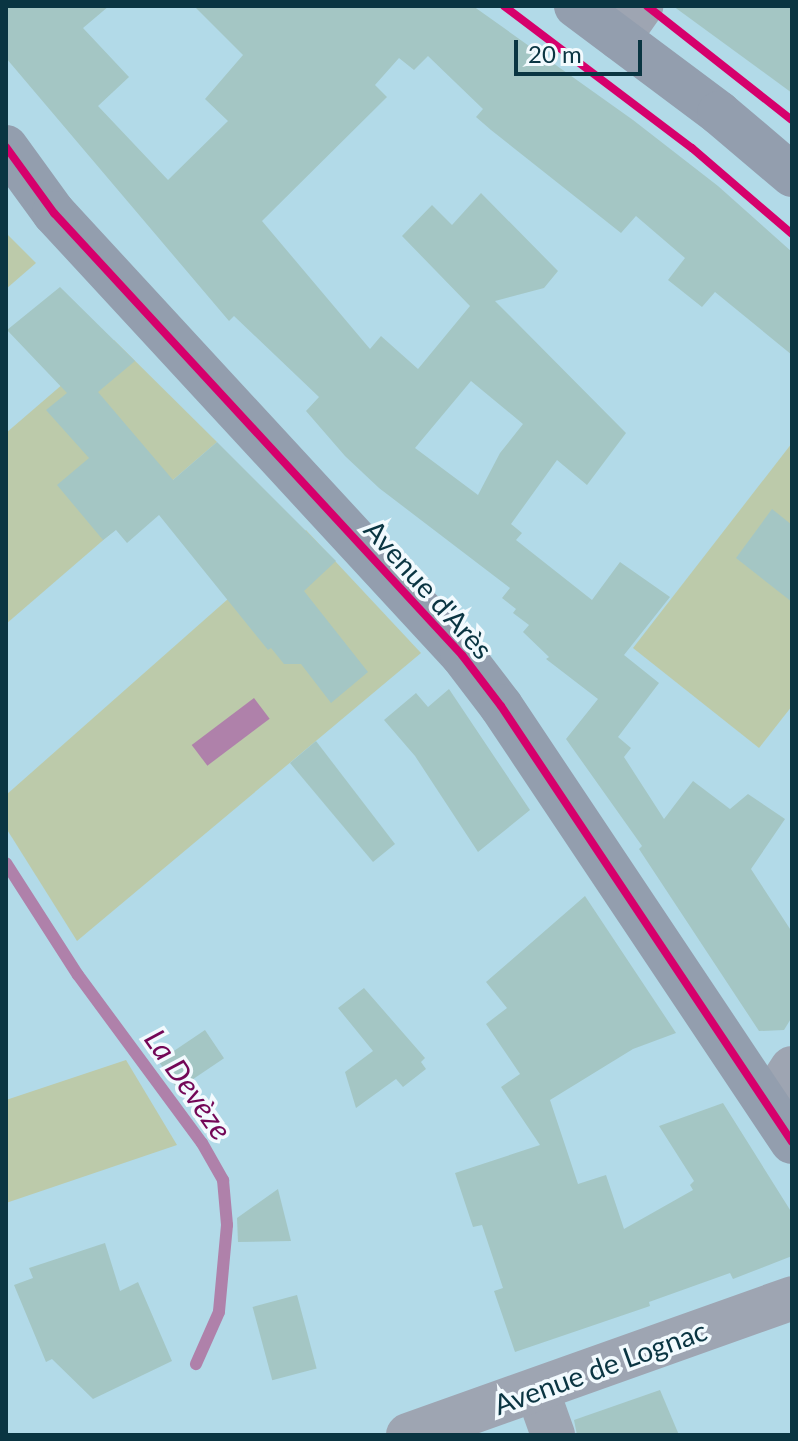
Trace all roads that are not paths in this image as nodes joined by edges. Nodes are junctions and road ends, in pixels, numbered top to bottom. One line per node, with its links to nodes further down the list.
1 (576, 6): 2 (main road)
2 (630, 22): 4 (main road)
3 (6, 147): 6 (main road, Avenue d'Arès)
4 (792, 175)
5 (792, 1068): 6 (street)
6 (768, 1105): 7 (main road, Avenue d'Arès)
7 (792, 1142)
8 (792, 1298): 9 (street, Avenue de Lognac)
9 (537, 1390): 10 (street, Avenue de Lognac); 11 (street)
10 (408, 1435)
11 (553, 1435)

